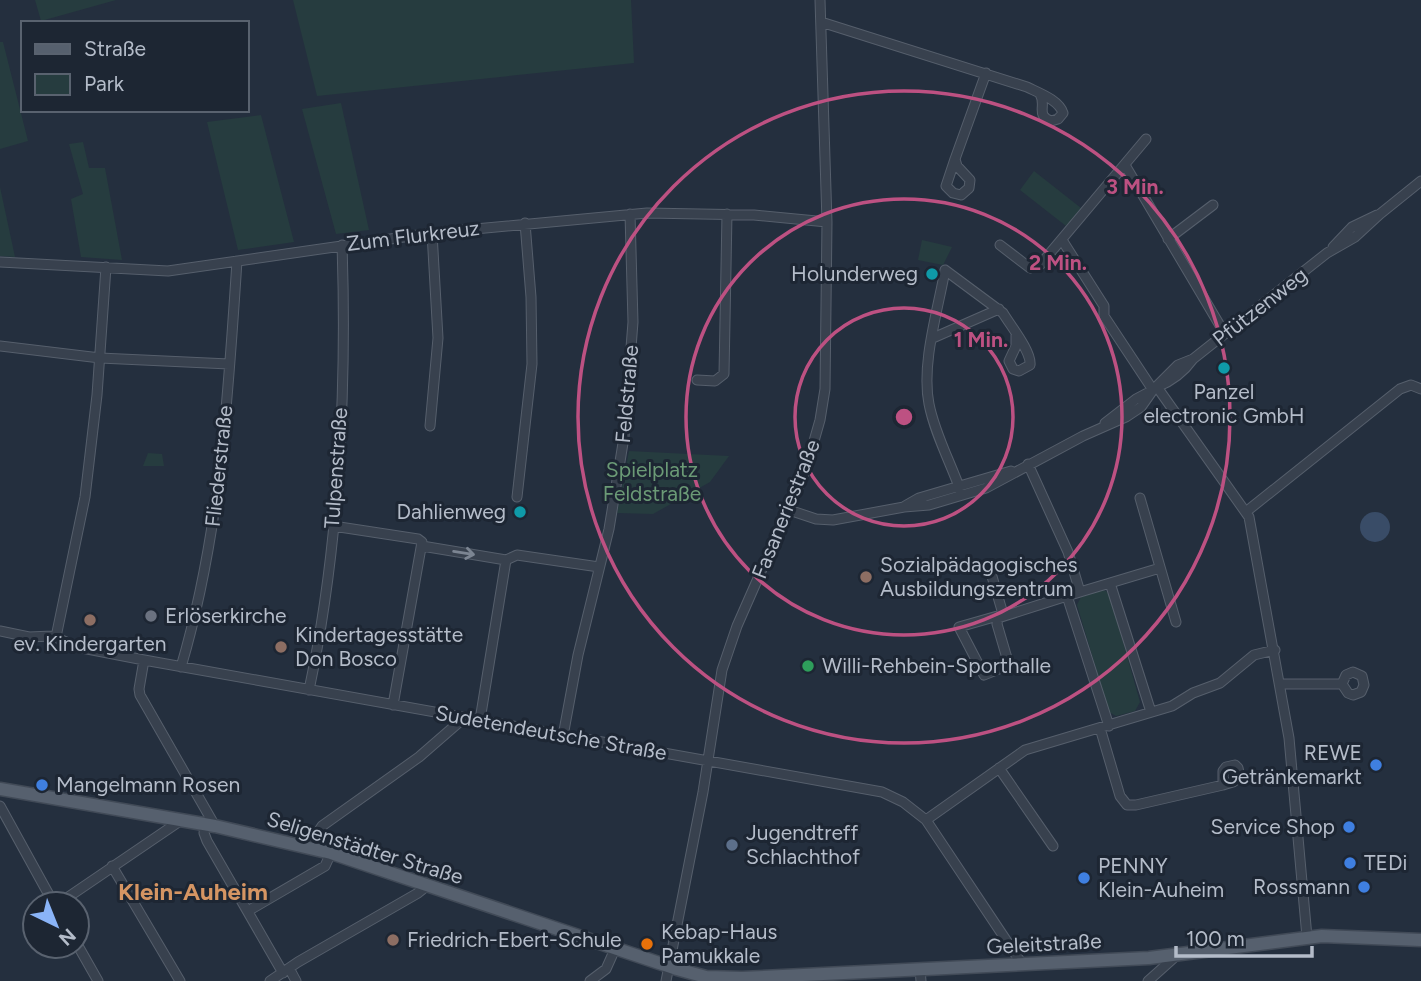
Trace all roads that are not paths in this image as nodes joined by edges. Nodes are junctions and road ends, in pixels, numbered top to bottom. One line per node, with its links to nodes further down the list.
1 (820, 0): 2 (street, Fasaneriestraße)
2 (821, 22): 3 (street); 12 (street, Fasaneriestraße)
3 (986, 73): 4 (street); 6 (street)
4 (1040, 94)
5 (1146, 139): 7 (street)
6 (955, 159)
7 (1125, 165): 15 (street); 16 (street)
8 (1421, 181): 23 (street, Pfützenweg)
9 (1213, 205): 15 (street)
10 (630, 214): 11 (street, Zum Flurkreuz); 13 (street, Zum Flurkreuz); 42 (street, Feldstraße)
11 (727, 214): 12 (street, Zum Flurkreuz); 29 (street)
12 (827, 222): 37 (street, Fasaneriestraße)
13 (525, 223): 14 (street, Zum Flurkreuz); 35 (street)
14 (432, 233): 18 (street, Zum Flurkreuz); 32 (street)
15 (1168, 239): 23 (street)
16 (1062, 240): 17 (street); 31 (street)
17 (1000, 244)
18 (342, 246): 19 (street, Zum Flurkreuz); 39 (street, Tulpenstraße)
19 (237, 261): 21 (street, Zum Flurkreuz); 28 (street, Fliederstraße)
20 (0, 262): 21 (street, Zum Flurkreuz)
21 (106, 267): 27 (street)
22 (999, 309): 24 (street); 25 (street); 25 (street)
23 (1225, 334): 31 (street, Pfützenweg)
24 (1016, 335)
25 (933, 338): 34 (street)
26 (0, 346): 27 (street)
27 (100, 358): 28 (street); 51 (street)
28 (229, 364): 54 (street, Fliederstraße)
29 (697, 380)
30 (1421, 388): 38 (street)
31 (1155, 389): 33 (street, Pfützenweg); 38 (street)
32 (430, 426)
33 (1024, 466): 34 (street, Pfützenweg); 46 (street)
34 (960, 491): 37 (street, Pfützenweg)
35 (517, 498)
36 (1140, 498): 43 (street)
37 (789, 510): 64 (street, Fasaneriestraße)
38 (1247, 511): 52 (street)
39 (332, 526): 40 (street); 57 (street, Tulpenstraße)
40 (422, 546): 41 (street, one-way to 41); 58 (street)
41 (506, 560): 42 (street); 61 (street)
42 (599, 566): 63 (street, Feldstraße)
43 (1160, 568): 45 (street); 49 (street)
44 (992, 573): 48 (street)
45 (1110, 583): 46 (street); 59 (street)
46 (1080, 592): 47 (street)
47 (1068, 596): 48 (street); 62 (street)
48 (1002, 615): 48 (street)
49 (1176, 622)
50 (0, 631): 51 (street, Sudetendeutsche Straße)
51 (56, 637): 53 (street, Sudetendeutsche Straße)
52 (1275, 650): 55 (street); 59 (street)
53 (144, 660): 54 (street, Sudetendeutsche Straße); 71 (street)
54 (181, 667): 57 (street, Sudetendeutsche Straße)
55 (1280, 684): 56 (street); 80 (street)
56 (1342, 684)
57 (309, 690): 58 (street, Sudetendeutsche Straße)
58 (393, 705): 60 (street, Sudetendeutsche Straße)
59 (1151, 712): 62 (street)
60 (465, 717): 61 (street, Sudetendeutsche Straße); 73 (street)
61 (480, 720): 63 (street, Sudetendeutsche Straße)
62 (1104, 727): 65 (street); 66 (street)
63 (563, 736): 64 (street, Sudetendeutsche Straße)
64 (707, 760): 69 (street, Sudetendeutsche Straße); 86 (street, Fasaneriestraße)
65 (999, 768): 69 (street); 72 (street)
66 (1223, 785)
67 (0, 789): 70 (main road, Seligenstädter Straße)
68 (0, 806): 77 (street)
69 (926, 820): 85 (street, Sudetendeutsche Straße)
70 (180, 821): 71 (main road, Seligenstädter Straße); 75 (street)
71 (210, 825): 73 (main road, Seligenstädter Straße); 79 (street)
72 (1053, 846)
73 (308, 847): 74 (main road, Seligenstädter Straße)
74 (331, 853): 76 (main road, Seligenstädter Straße); 79 (street)
75 (113, 866): 78 (street); 91 (street)
76 (428, 885): 82 (main road, Seligenstädter Straße); 87 (street)
77 (48, 890)
78 (77, 890)
79 (248, 911): 87 (street)
80 (1307, 937): 81 (main road, Geleitstraße); 83 (main road, Geleitstraße)
81 (1421, 940)
82 (615, 949): 86 (main road, Seligenstädter Straße); 94 (street)
83 (1176, 956): 85 (main road, Geleitstraße); 96 (street)
84 (86, 960): 90 (street)
85 (1022, 964): 88 (main road, Geleitstraße)
86 (669, 967): 89 (main road, Geleitstraße); 95 (street, Fasaneriestraße)
87 (286, 970): 92 (street); 93 (street)
88 (920, 975): 89 (main road, Geleitstraße)
89 (785, 979)
90 (98, 981)
91 (180, 981)
92 (270, 981)
93 (296, 981)
94 (590, 981)
95 (666, 981)
96 (1148, 981)

